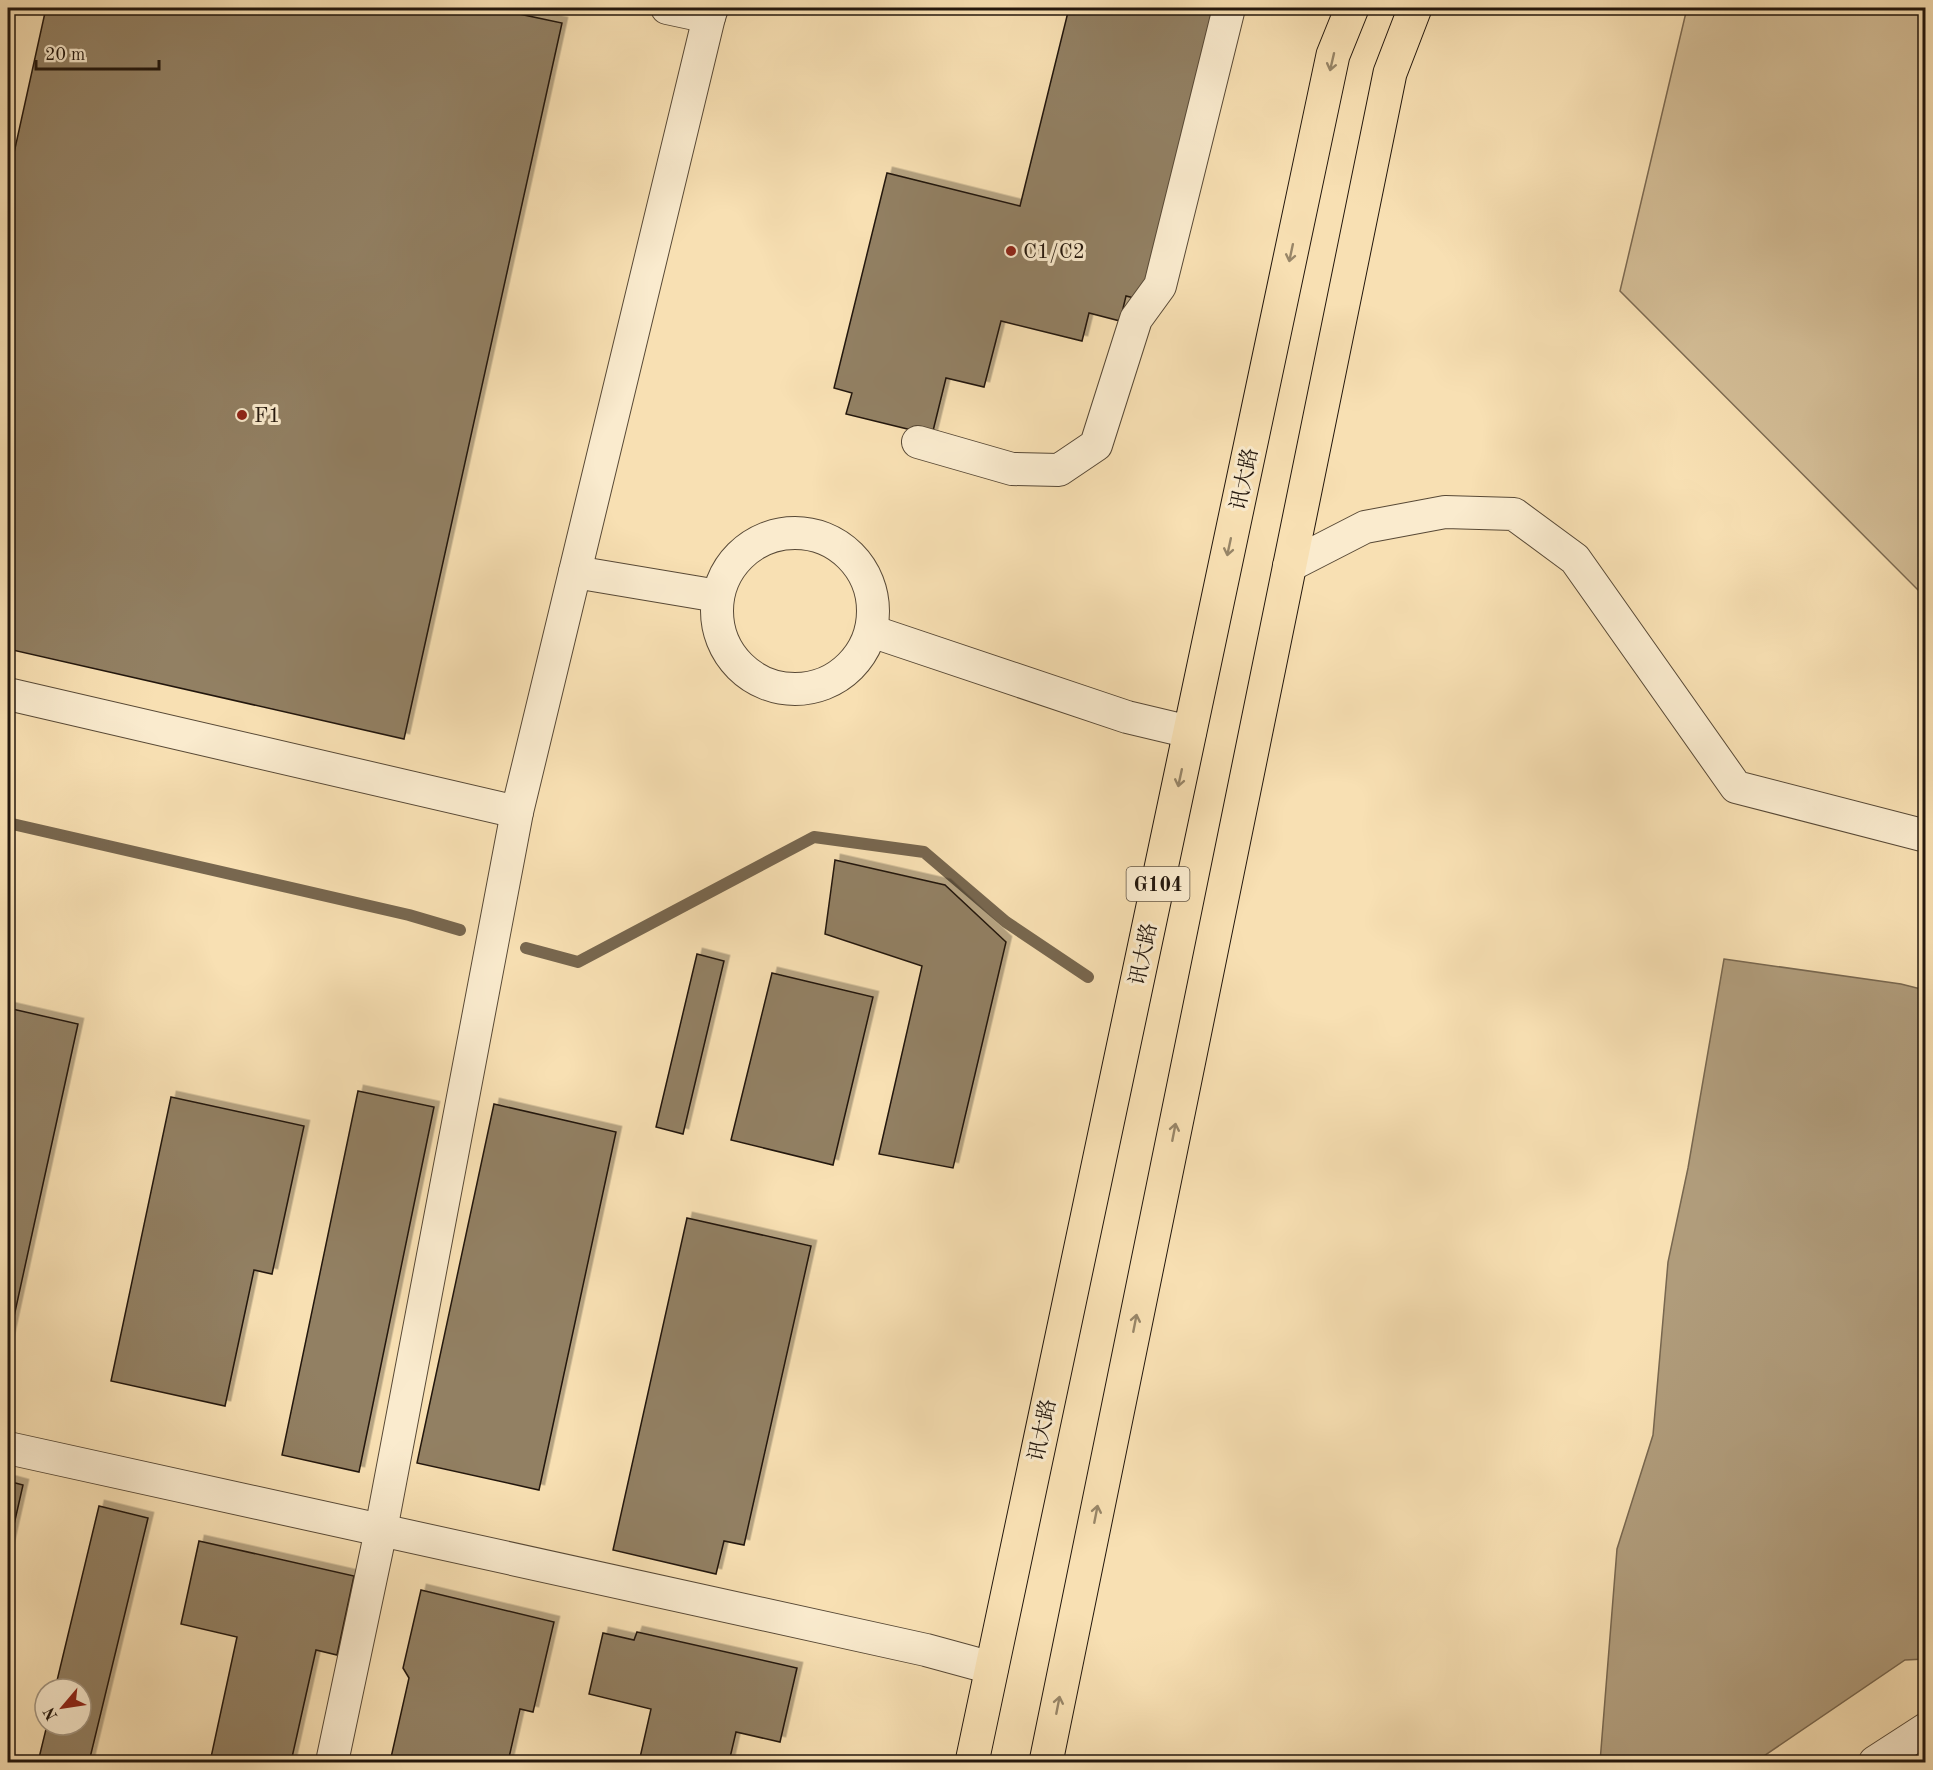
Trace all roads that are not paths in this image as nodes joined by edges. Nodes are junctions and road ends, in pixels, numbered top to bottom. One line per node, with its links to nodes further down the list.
1 (667, 8): 5 (street)
2 (1230, 8): 6 (street)
3 (1352, 8): 12 (highway, 讯大路 / G104, one-way to 12)
4 (1415, 8): 7 (highway, G104)
5 (710, 12): 8 (street)
6 (918, 442)
7 (1289, 566): 14 (street); 21 (highway, G104, one-way to 7)
8 (575, 572): 9 (street); 13 (street)
9 (718, 597): 10 (street); 10 (street)
10 (872, 631): 12 (street)
11 (8, 694): 13 (street)
12 (1190, 732): 17 (highway, 讯大路 / G104, one-way to 17)
13 (517, 812): 16 (street)
14 (1926, 836)
15 (8, 1448): 16 (street)
16 (381, 1530): 17 (street); 19 (street)
17 (992, 1668): 20 (highway, 讯大路 / G104)
18 (1926, 1729): 22 (street)
19 (332, 1762)
20 (972, 1762)
21 (1046, 1762)
22 (1875, 1762)

